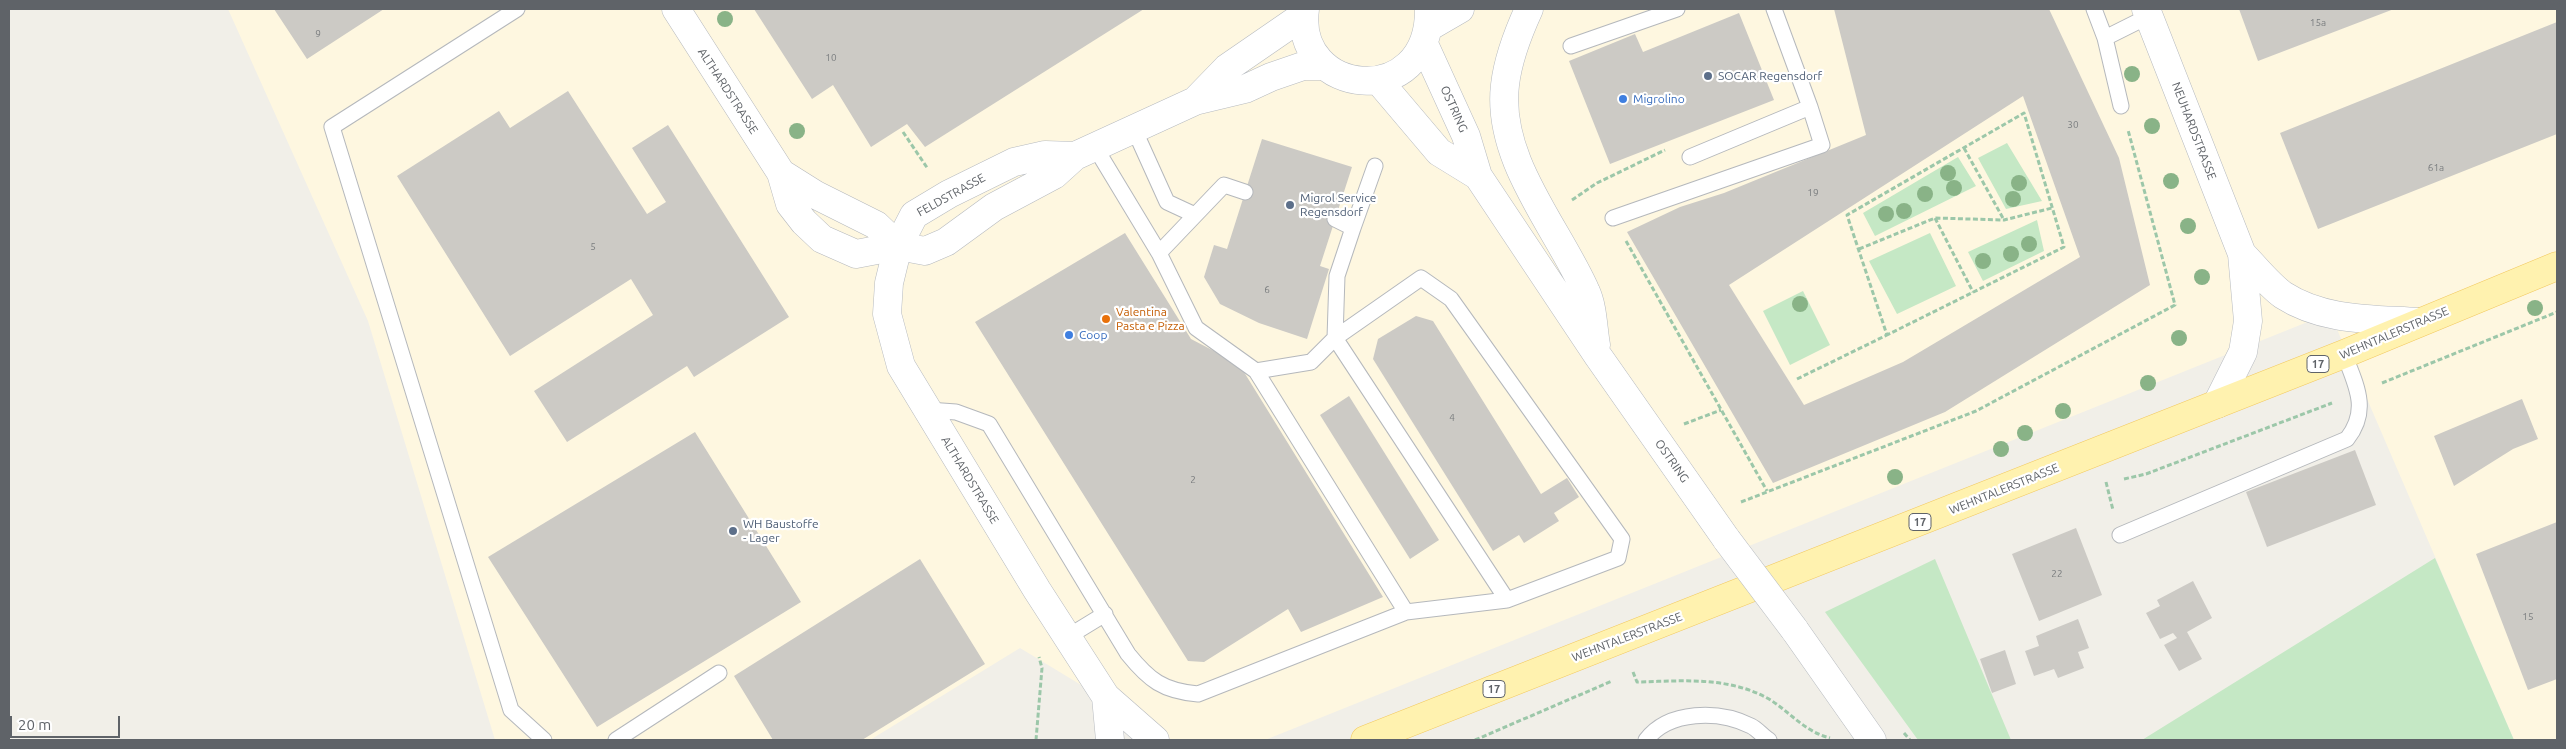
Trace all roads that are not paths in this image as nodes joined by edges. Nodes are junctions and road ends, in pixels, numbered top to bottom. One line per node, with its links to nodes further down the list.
1 (516, 9): 47 (lane)
2 (676, 9): 22 (main road, ALTHARDSTRASSE)
3 (1460, 9): 10 (main road)
4 (1529, 9): 36 (main road)
5 (1678, 9): 12 (lane)
6 (1774, 9): 17 (lane)
7 (2094, 9): 11 (lane)
8 (1304, 12): 13 (main road); 15 (main road, FELDSTRASSE)
9 (2147, 12): 11 (lane); 31 (main road, NEUHARDSTRASSE)
10 (1428, 27): 14 (main road); 23 (main road, OSTRING)
11 (2105, 38): 16 (lane)
12 (1572, 46)
13 (1326, 66): 14 (main road); 15 (main road, FELDSTRASSE)
14 (1378, 80): 23 (main road, OSTRING)
15 (1195, 101): 18 (main road, FELDSTRASSE)
16 (2121, 106)
17 (1810, 107): 20 (lane); 26 (lane)
18 (1134, 129): 19 (main road, FELDSTRASSE); 25 (lane)
19 (1085, 151): 29 (main road, FELDSTRASSE); 29 (main road, FELDSTRASSE); 30 (lane)
20 (1690, 157)
21 (1375, 166): 28 (lane)
22 (781, 173): 29 (main road, ALTHARDSTRASSE); 29 (main road, ALTHARDSTRASSE)
23 (1478, 176): 36 (main road, OSTRING)
24 (1245, 192): 25 (lane)
25 (1195, 215): 30 (lane)
26 (1613, 218)
27 (1335, 219): 28 (lane)
28 (1353, 228): 34 (lane)
29 (898, 246): 39 (main road, ALTHARDSTRASSE)
30 (1159, 253): 37 (lane)
31 (2242, 254): 33 (main road, NEUHARDSTRASSE); 38 (main road, NEUHARDSTRASSE)
32 (2557, 266): 33 (main road, WEHNTALERSTRASSE / 17)
33 (2418, 322): 35 (main road, WEHNTALERSTRASSE / 17)
34 (1335, 338): 37 (lane); 41 (lane); 41 (lane)
35 (2344, 354): 38 (main road, WEHNTALERSTRASSE / 17); 40 (lane)
36 (1598, 356): 54 (main road, OSTRING, bridge)
37 (1256, 371): 42 (lane)
38 (2217, 404): 51 (main road, WEHNTALERSTRASSE / 17)
39 (928, 410): 43 (lane); 44 (main road, ALTHARDSTRASSE)
40 (2120, 535)
41 (1507, 600): 42 (lane)
42 (1406, 612): 43 (lane)
43 (1105, 614): 44 (lane)
44 (1069, 636): 46 (main road, ALTHARDSTRASSE)
45 (719, 674): 48 (lane)
46 (1106, 697): 49 (main road, ALTHARDSTRASSE); 50 (main road, ALTHARDSTRASSE)
47 (544, 740)
48 (616, 740)
49 (1110, 740)
50 (1155, 740)
51 (1365, 740)
52 (1646, 740): 53 (lane)
53 (1769, 740)
54 (1872, 740)

